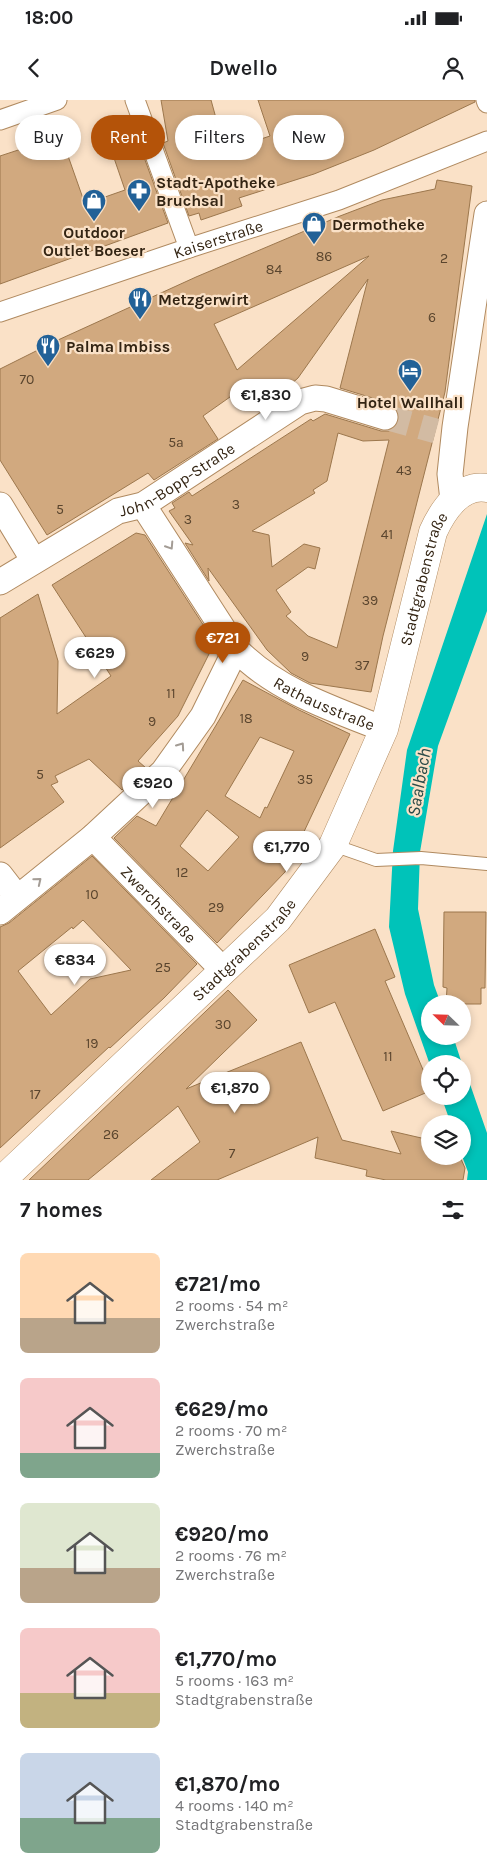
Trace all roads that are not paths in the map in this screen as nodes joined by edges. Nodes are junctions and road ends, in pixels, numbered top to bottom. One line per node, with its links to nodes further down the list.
1 (57, 100): 3 (street)
2 (135, 100): 6 (street)
3 (0, 120)
4 (487, 141): 6 (street, Kaiserstraße)
5 (487, 214): 10 (street)
6 (189, 248): 7 (street, Kaiserstraße)
7 (0, 312)
8 (385, 417): 12 (street, John-Bopp-Straße)
9 (484, 488): 10 (street, Stadtgrabenstraße)
10 (453, 500): 16 (street, Stadtgrabenstraße)
11 (0, 505): 13 (street)
12 (143, 505): 13 (street, John-Bopp-Straße); 15 (street, Rathausstraße, one-way to 15)
13 (34, 561): 14 (street, John-Bopp-Straße)
14 (0, 582)
15 (236, 649): 16 (street, Rathausstraße); 17 (street, one-way to 15)
16 (384, 730): 18 (street, Stadtgrabenstraße)
17 (92, 837): 21 (street, one-way to 17); 22 (street, Zwerchstraße)
18 (333, 845): 19 (lane); 22 (street, Stadtgrabenstraße)
19 (487, 864)
20 (0, 874): 21 (street)
21 (8, 904)
22 (224, 971): 23 (street, Stadtgrabenstraße)
23 (2, 1180)

